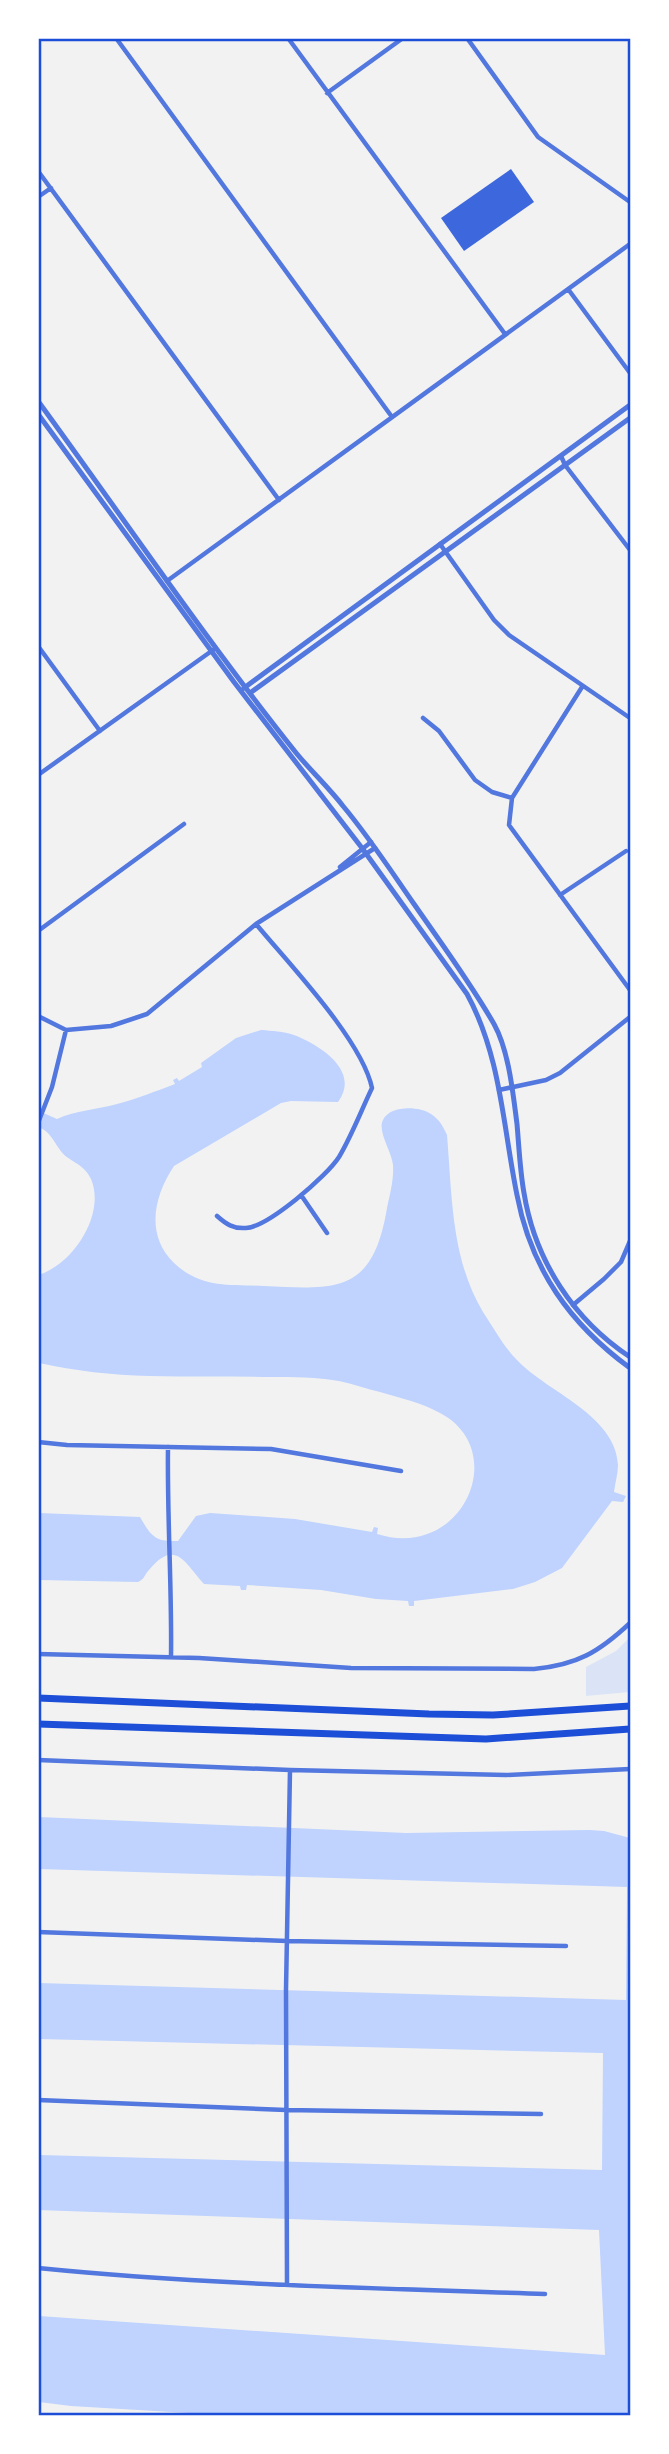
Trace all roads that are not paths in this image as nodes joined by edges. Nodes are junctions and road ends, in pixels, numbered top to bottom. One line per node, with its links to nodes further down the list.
1 (116, 38): 17 (street)
2 (288, 38): 5 (street)
3 (403, 38): 5 (street)
4 (467, 38): 9 (street)
5 (327, 93): 12 (street)
6 (38, 171): 7 (street)
7 (51, 188): 8 (street); 21 (street)
8 (38, 197)
9 (631, 202)
10 (631, 244): 11 (street)
11 (568, 289): 12 (street); 13 (street)
12 (506, 334): 17 (street)
13 (631, 373)
14 (38, 401): 25 (street)
15 (631, 405): 19 (street)
16 (38, 414): 26 (street)
17 (391, 418): 21 (street)
18 (631, 418): 20 (street)
19 (561, 456): 20 (street); 22 (street)
20 (565, 465): 23 (street); 24 (street)
21 (279, 500): 25 (street)
22 (440, 544): 24 (street); 30 (street)
23 (631, 550)
24 (444, 553): 29 (street); 30 (street)
25 (168, 580): 26 (street); 28 (street)
26 (162, 584): 28 (street)
27 (38, 646): 33 (street)
28 (214, 650): 30 (street); 33 (street)
29 (582, 687): 32 (street); 35 (street)
30 (246, 691): 37 (street); 39 (street)
31 (423, 718): 35 (street)
32 (631, 718)
33 (100, 731): 34 (street)
34 (38, 775)
35 (512, 798): 40 (street)
36 (184, 824): 42 (street)
37 (373, 845): 39 (street); 47 (street)
38 (626, 850): 40 (street)
39 (364, 851): 41 (street); 48 (street)
40 (560, 895): 43 (street)
41 (256, 925): 46 (street); 50 (street)
42 (38, 932)
43 (631, 990)
44 (38, 1016): 46 (street)
45 (631, 1017): 47 (street)
46 (66, 1030): 49 (street)
47 (513, 1088): 48 (street); 54 (street)
48 (499, 1090): 54 (street)
49 (38, 1123)
50 (301, 1195): 51 (street); 52 (street)
51 (218, 1216)
52 (327, 1233)
53 (631, 1241): 54 (street)
54 (570, 1307): 55 (street); 56 (street)
55 (631, 1357)
56 (631, 1368)
57 (38, 1442): 58 (street)
58 (167, 1447): 59 (street); 62 (street)
59 (401, 1471)
60 (631, 1623): 62 (street)
61 (38, 1654): 62 (street)
62 (171, 1657)
63 (38, 1698): 64 (highway)
64 (631, 1706)
65 (38, 1724): 66 (highway)
66 (631, 1729)
67 (38, 1760): 69 (street)
68 (631, 1769): 69 (street)
69 (290, 1770): 71 (street)
70 (38, 1932): 71 (street)
71 (287, 1941): 72 (street); 74 (street)
72 (566, 1946)
73 (38, 2100): 74 (street)
74 (286, 2110): 75 (street); 77 (street)
75 (541, 2114)
76 (38, 2268): 77 (street)
77 (286, 2285): 78 (street)
78 (545, 2294)

